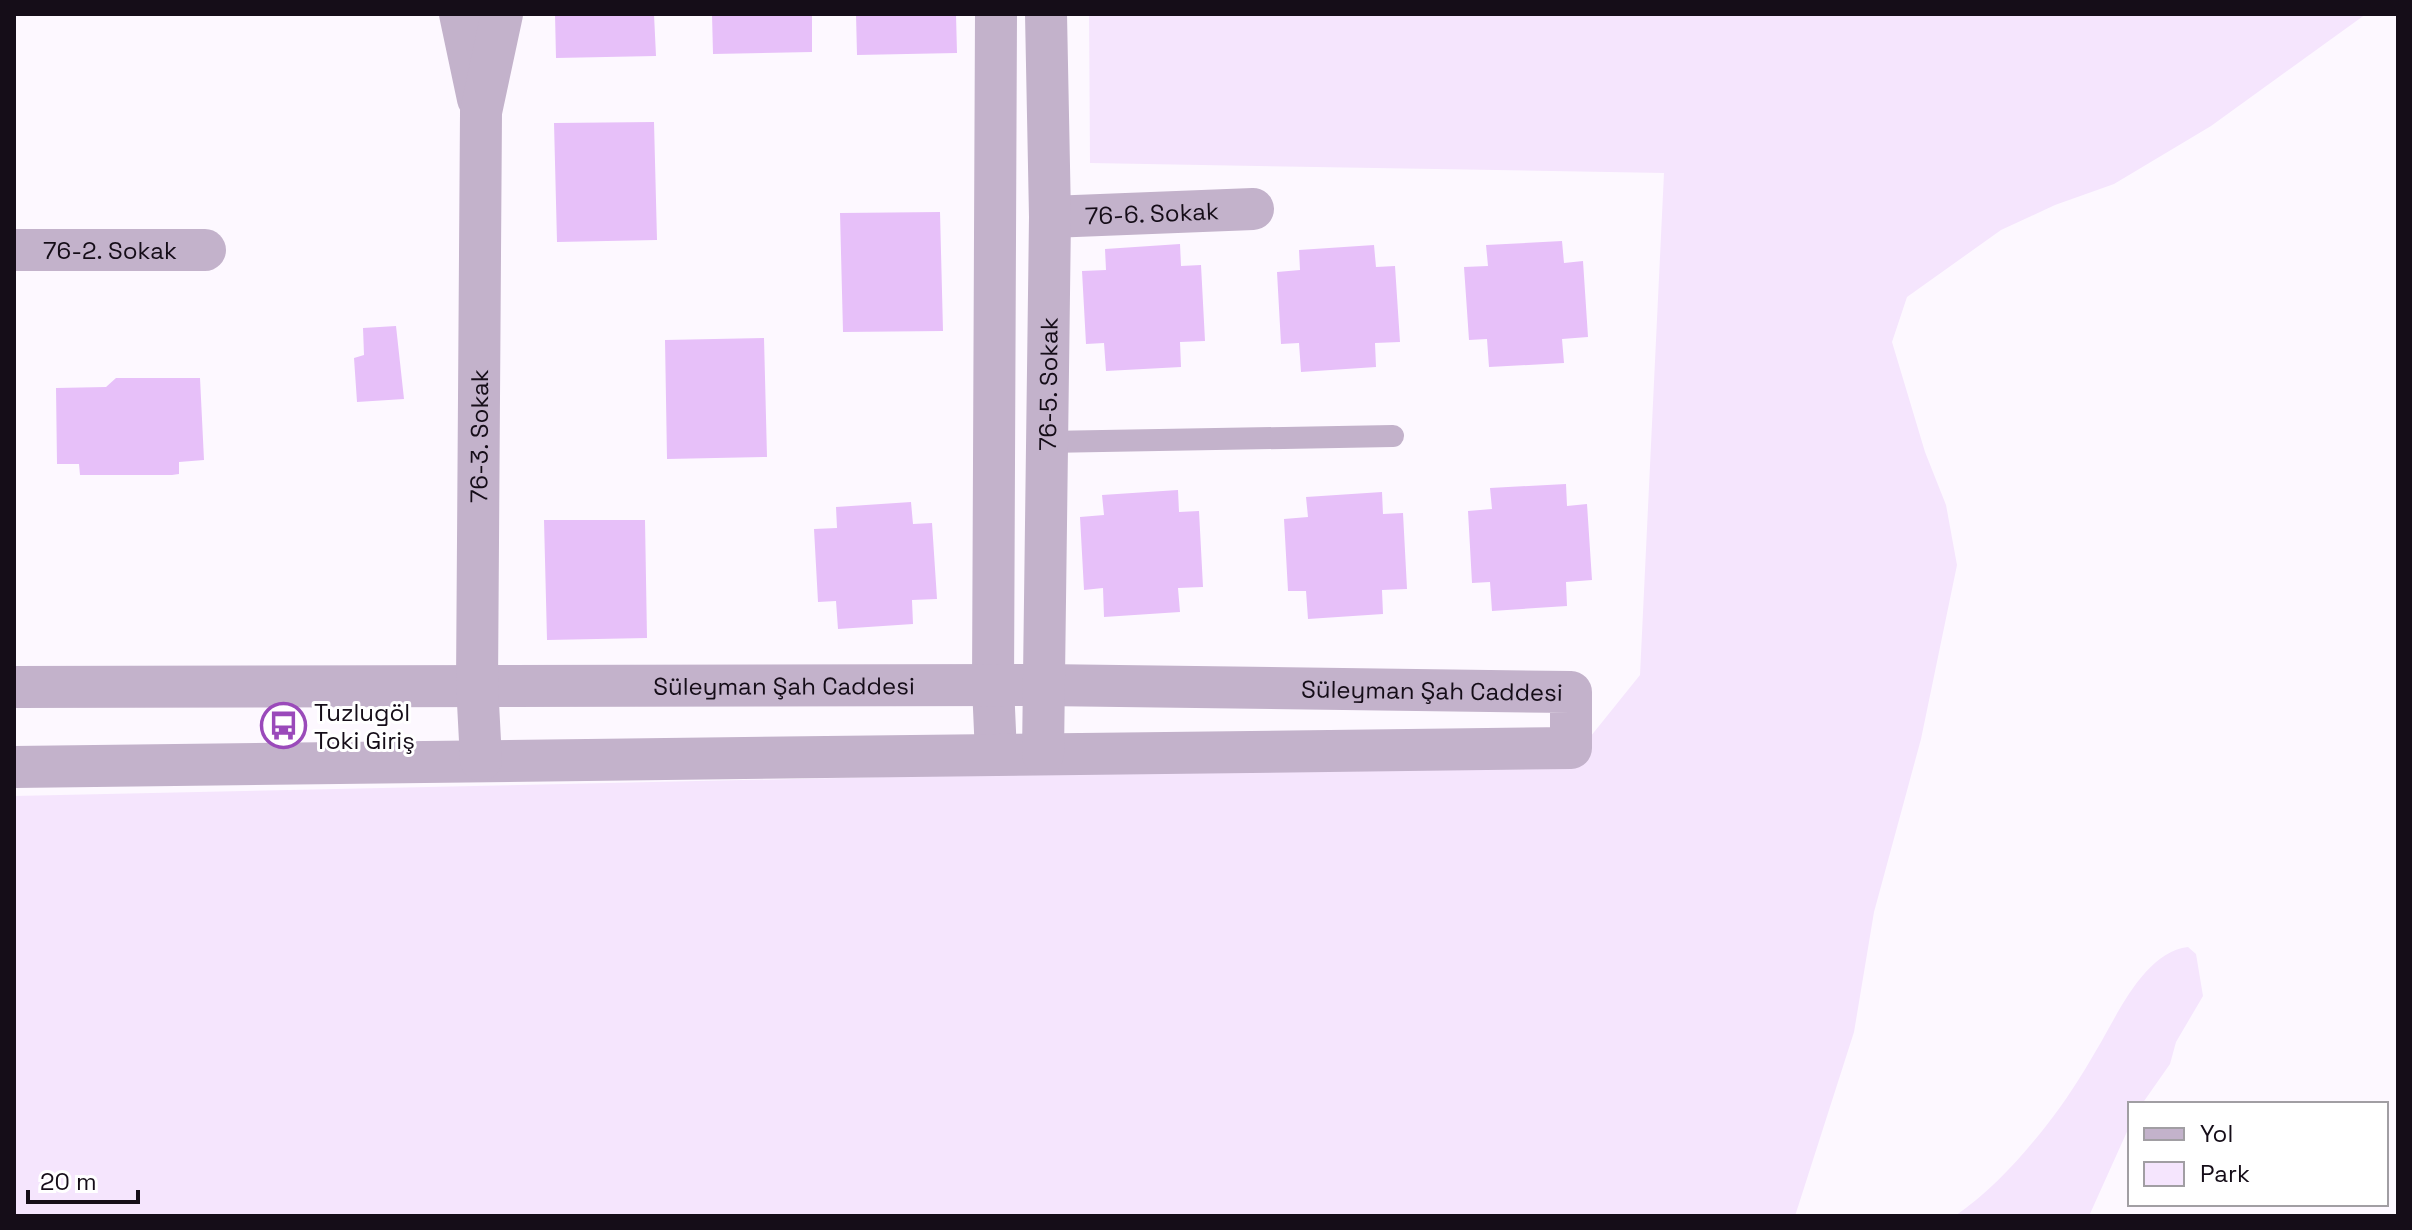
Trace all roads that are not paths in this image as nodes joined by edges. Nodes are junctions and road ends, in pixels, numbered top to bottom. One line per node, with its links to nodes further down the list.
1 (460, 14): 5 (street, 76-3. Sokak)
2 (502, 14): 5 (street, 76-3. Sokak)
3 (996, 14): 14 (street)
4 (1046, 14): 7 (street, 76-5. Sokak)
5 (481, 112): 12 (street, 76-3. Sokak)
6 (1253, 209): 7 (street, 76-6. Sokak)
7 (1050, 217): 11 (street, 76-5. Sokak)
8 (14, 250): 9 (street, 76-2. Sokak)
9 (205, 250)
10 (1393, 436): 11 (lane)
11 (1046, 442): 13 (street, 76-5. Sokak)
12 (477, 684): 14 (street, Süleyman Şah Caddesi); 15 (street, Süleyman Şah Caddesi); 18 (street, 76-3. Sokak)
13 (1043, 685): 14 (street, Süleyman Şah Caddesi); 17 (street, 76-5. Sokak); 17 (street, Süleyman Şah Caddesi)
14 (993, 686): 16 (street)
15 (14, 687)
16 (996, 754): 17 (street, Süleyman Şah Caddesi); 18 (street, Süleyman Şah Caddesi)
17 (1043, 754)
18 (481, 760): 19 (street, Süleyman Şah Caddesi)
19 (14, 767)

